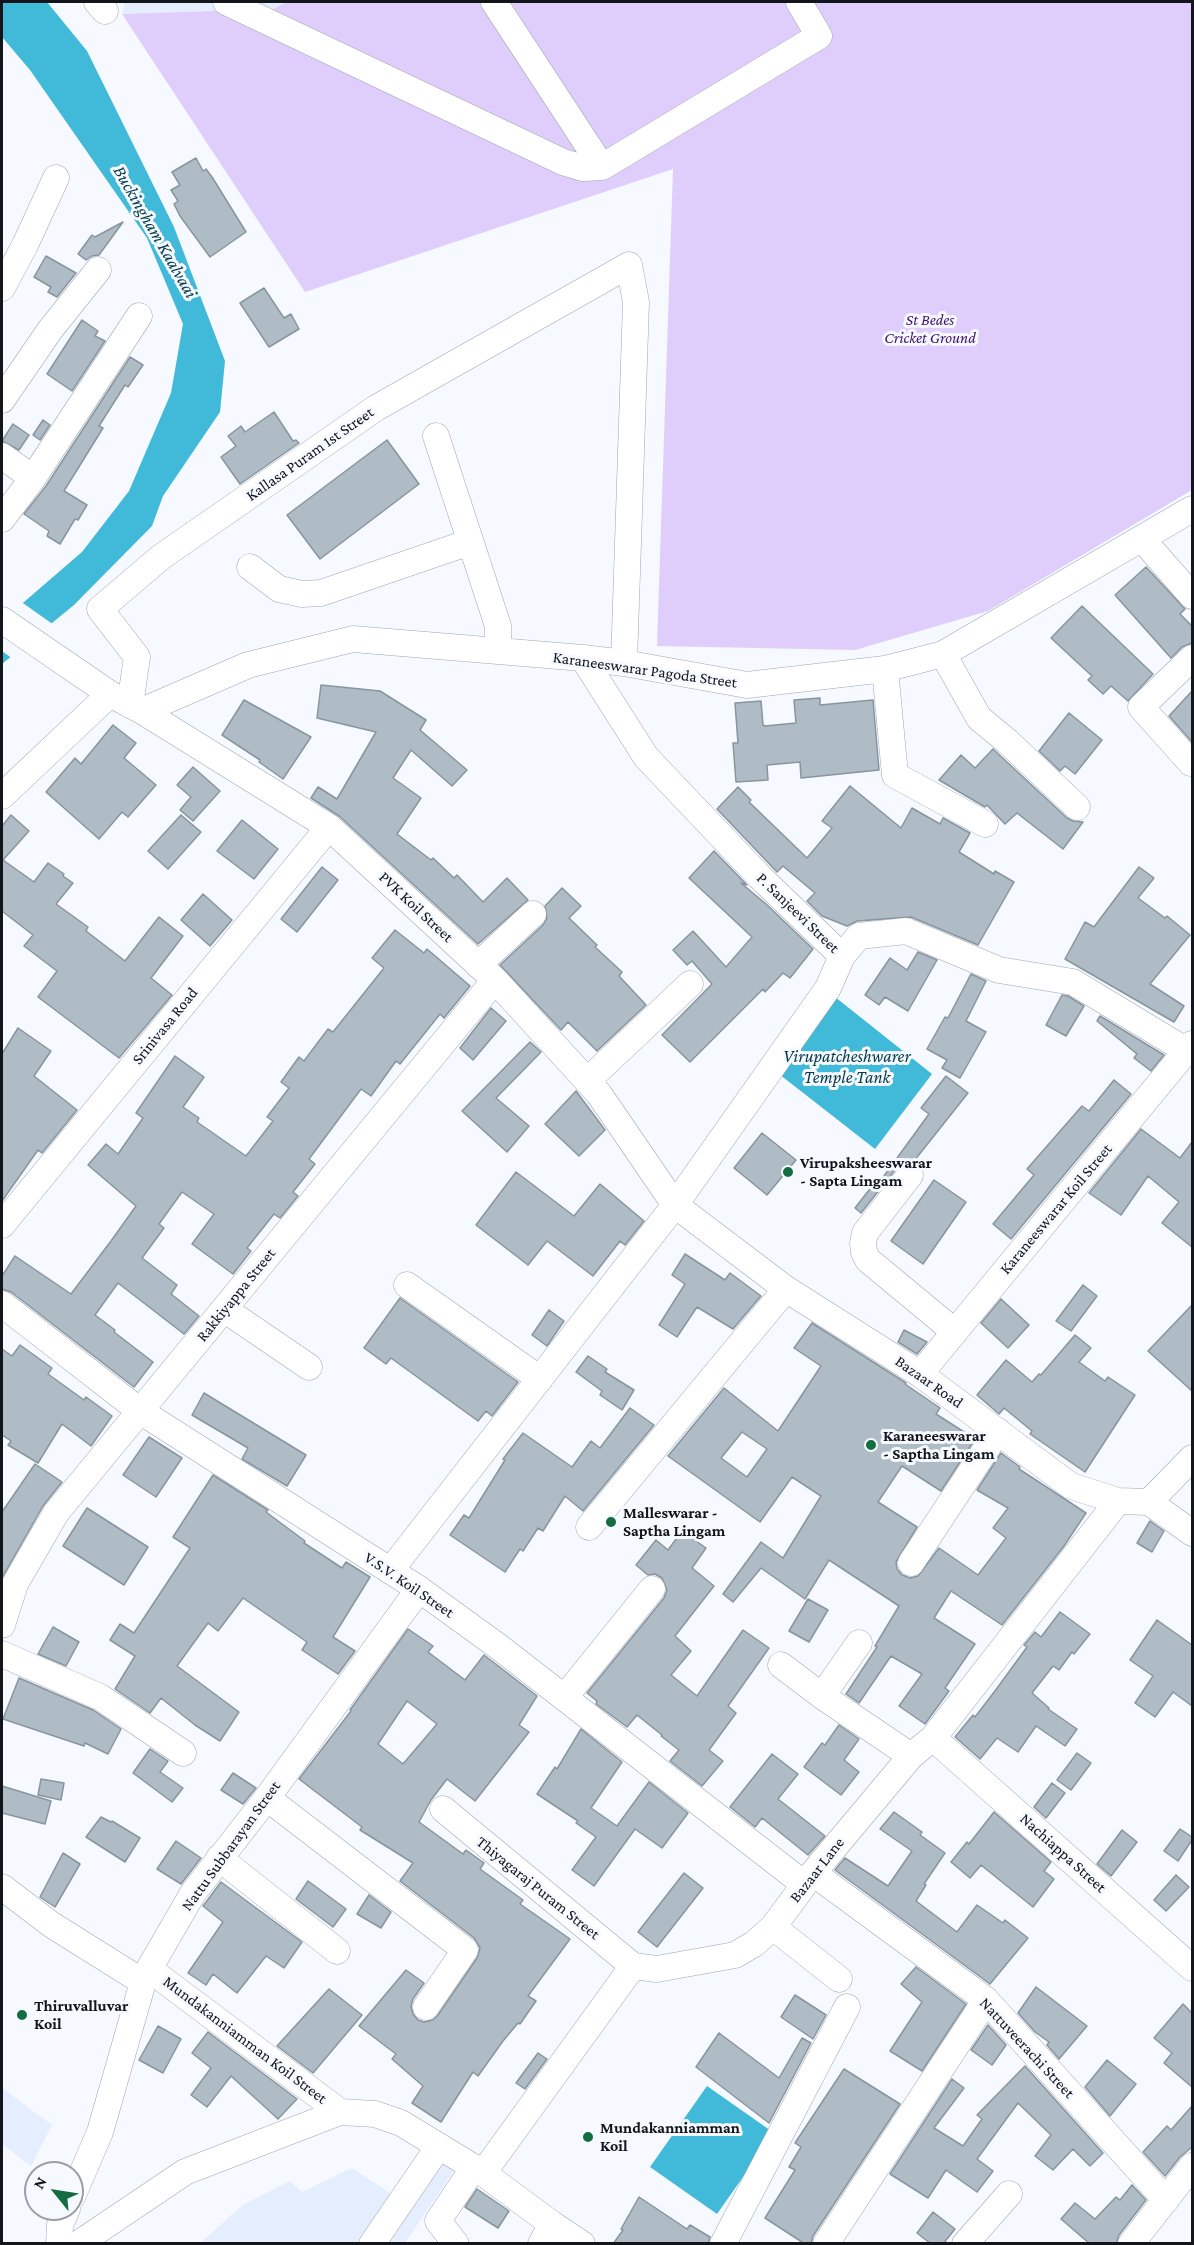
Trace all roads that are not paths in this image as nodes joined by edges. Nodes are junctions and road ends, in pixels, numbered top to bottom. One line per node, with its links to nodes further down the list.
1 (97, 2): 2 (street)
2 (108, 2)
3 (226, 2): 6 (street)
4 (494, 2): 6 (street)
5 (799, 2): 6 (street)
6 (602, 167)
7 (56, 178): 9 (street)
8 (98, 270): 11 (street)
9 (2, 288)
10 (140, 316): 14 (street)
11 (2, 399)
12 (436, 436): 18 (street)
13 (2, 456): 14 (street)
14 (33, 478): 16 (street)
15 (1192, 509): 17 (street, Karaneeswarar Pagoda Street)
16 (2, 519)
17 (1142, 538): 20 (street); 23 (street, Karaneeswarar Pagoda Street)
18 (471, 542): 19 (street); 22 (street)
19 (250, 567)
20 (1192, 596)
21 (2, 620): 28 (street, PVK Koil Street)
22 (498, 651): 24 (street, Karaneeswarar Pagoda Street); 28 (street, Karaneeswarar Pagoda Street)
23 (943, 654): 27 (street, Karaneeswarar Pagoda Street); 31 (street)
24 (582, 658): 26 (street, Karaneeswarar Pagoda Street); 35 (street, P. Sanjeevi Street)
25 (1192, 658): 29 (street)
26 (624, 663): 27 (street, Karaneeswarar Pagoda Street); 28 (street, Kallasa Puram 1st Street)
27 (885, 669): 32 (street)
28 (119, 698): 30 (street, Karaneeswarar Pagoda Street); 33 (street, PVK Koil Street)
29 (1191, 763)
30 (2, 796)
31 (1077, 807)
32 (985, 824)
33 (329, 827): 36 (street, PVK Koil Street); 42 (street, Srinivasa Road)
34 (533, 914): 36 (street, Rakkiyappa Street)
35 (842, 956): 38 (street, P. Sanjeevi Street); 41 (street)
36 (487, 973): 39 (street, PVK Koil Street); 46 (street, Rakkiyappa Street)
37 (690, 984): 39 (street)
38 (1190, 1048): 47 (street, Karaneeswarar Koil Street)
39 (587, 1081): 41 (street, PVK Koil Street)
40 (910, 1175): 47 (street)
41 (675, 1205): 44 (street, Bazaar Road); 50 (street)
42 (2, 1225)
43 (407, 1285): 50 (street)
44 (786, 1289): 49 (street, Bazaar Road); 56 (street)
45 (2, 1304): 51 (street, V.S.V. Koil Street)
46 (225, 1309): 48 (street); 51 (street, Rakkiyappa Street)
47 (955, 1332): 49 (street, Karaneeswarar Koil Street)
48 (309, 1367)
49 (920, 1374): 52 (street, Bazaar Road)
50 (540, 1379): 59 (street)
51 (140, 1411): 59 (street, V.S.V. Koil Street); 62 (street, Rakkiyappa Street)
52 (998, 1431): 54 (street, Bazaar Road); 58 (street)
53 (1192, 1458): 55 (street)
54 (1118, 1501): 55 (street, Bazaar Road); 68 (street, Bazaar Lane)
55 (1149, 1503): 57 (street)
56 (590, 1527)
57 (1192, 1533)
58 (910, 1563)
59 (390, 1571): 61 (street, V.S.V. Koil Street)
60 (652, 1588): 67 (street)
61 (418, 1589): 67 (street, V.S.V. Koil Street); 71 (street, Nattu Subbarayan Street)
62 (2, 1625)
63 (859, 1642): 66 (street)
64 (2, 1654): 69 (street)
65 (781, 1665): 66 (street)
66 (822, 1696): 70 (street)
67 (564, 1698): 74 (street, V.S.V. Koil Street)
68 (933, 1738): 70 (street, Bazaar Lane); 79 (street, Nachiappa Street)
69 (183, 1753)
70 (911, 1756): 74 (street, Bazaar Lane)
71 (267, 1798): 73 (street, Nattu Subbarayan Street); 83 (street)
72 (443, 1809): 78 (street, Thiyagaraj Puram Street)
73 (219, 1858): 77 (street); 80 (street, Nattu Subbarayan Street)
74 (808, 1878): 76 (street, Bazaar Lane); 82 (street, Nattuveerachi Street)
75 (2, 1887): 80 (street, Mundakanniamman Koil Street)
76 (773, 1928): 78 (street, Bazaar Lane); 81 (street)
77 (337, 1951)
78 (633, 1966): 89 (street)
79 (1192, 1968)
80 (146, 1975): 85 (street, Mundakanniamman Koil Street); 88 (street, Nattu Subbarayan Street)
81 (839, 1980)
82 (986, 2000): 91 (street, Nattuveerachi Street); 100 (street)
83 (426, 2007)
84 (847, 2007): 99 (street)
85 (340, 2112): 86 (street, Mundakanniamman Koil Street); 95 (street, Mundakanniamman Koil Street)
86 (439, 2146): 89 (street, Mundakanniamman Koil Street); 96 (street)
87 (1192, 2166): 91 (street)
88 (84, 2169)
89 (479, 2170): 93 (street, Mundakanniamman Koil Street); 97 (street)
90 (1009, 2194): 101 (street)
91 (1166, 2200): 102 (street)
92 (62, 2221): 94 (street)
93 (547, 2234): 98 (street, Mundakanniamman Koil Street)
94 (59, 2244)
95 (78, 2244)
96 (372, 2244)
97 (456, 2244)
98 (582, 2244)
99 (723, 2244)
100 (826, 2244)
101 (965, 2244)
102 (1131, 2244)

